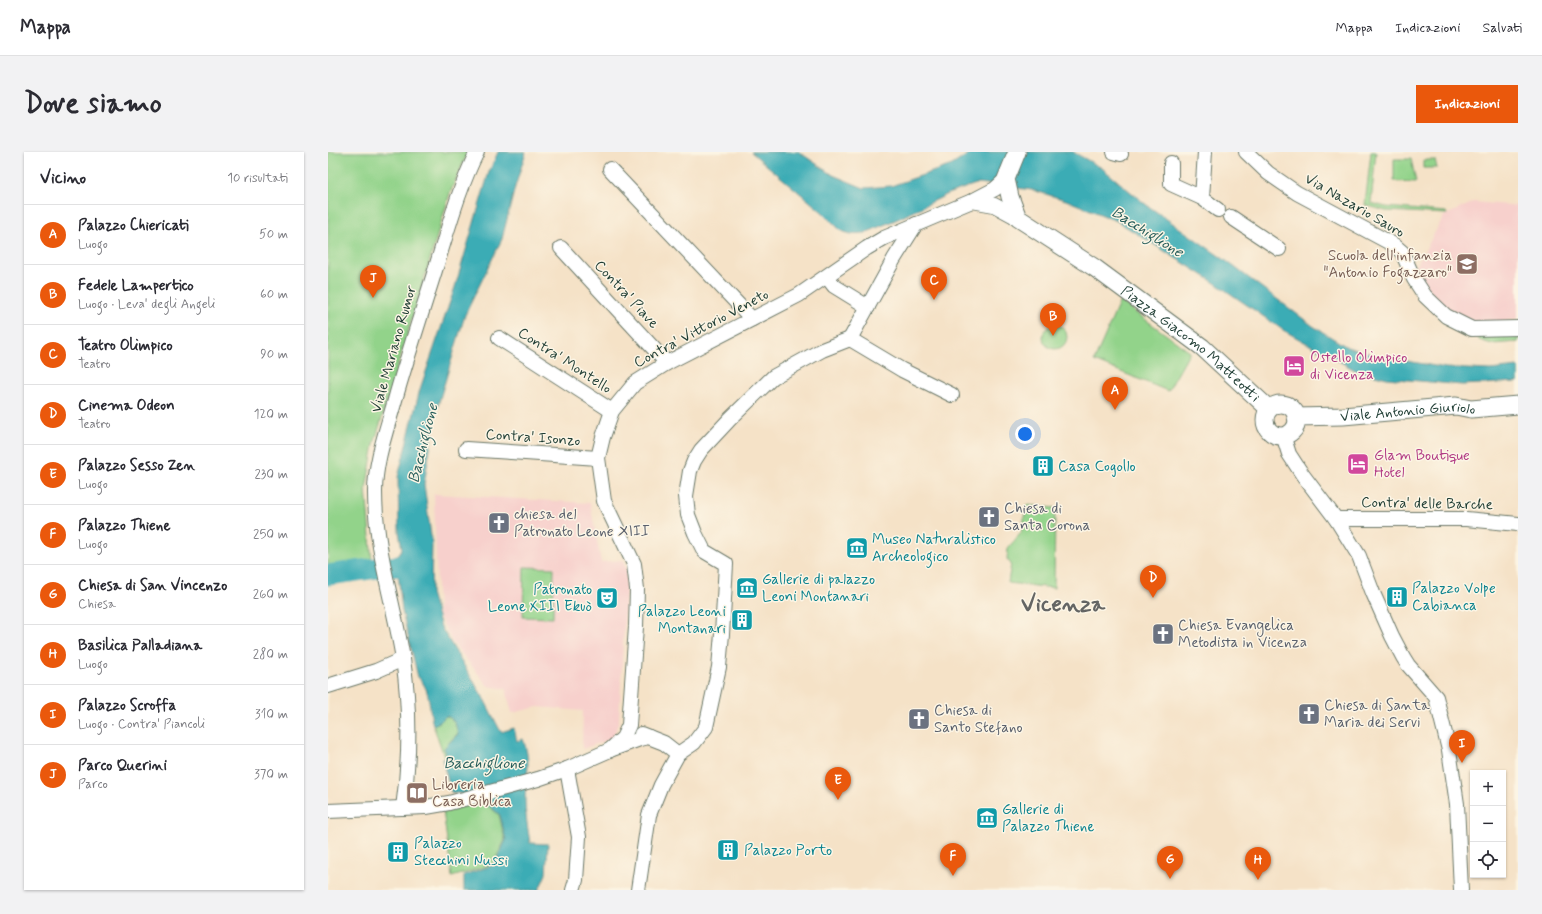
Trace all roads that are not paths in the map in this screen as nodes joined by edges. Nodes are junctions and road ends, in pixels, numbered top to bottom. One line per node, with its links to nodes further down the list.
1 (476, 152): 35 (street, Viale Mariano Rumor)
2 (1017, 152): 7 (street)
3 (1205, 152): 8 (street)
4 (1246, 152): 21 (street, Via Nazario Sauro)
5 (1172, 163): 8 (street)
6 (610, 169): 20 (street)
7 (1003, 188): 9 (street, Contra' Vittorio Veneto); 12 (street)
8 (1202, 198): 10 (street)
9 (972, 201): 12 (street); 13 (street, Contra' Vittorio Veneto)
10 (1218, 210)
11 (1231, 217): 16 (street)
12 (1018, 218): 27 (street, Piazza Giacomo Matteotti)
13 (916, 224): 14 (street, Contra' Vittorio Veneto); 17 (street)
14 (884, 238): 17 (street); 18 (street, Contra' Vittorio Veneto)
15 (561, 248): 24 (street, Contra' Piave)
16 (1279, 249)
17 (894, 259): 19 (street)
18 (827, 277): 19 (street); 20 (street, Contra' Vittorio Veneto)
19 (868, 307): 23 (street)
20 (752, 319): 24 (street, Contra' Vittorio Veneto)
21 (1518, 328)
22 (499, 338): 28 (street, Contra' Montello)
23 (850, 339): 25 (street); 40 (street)
24 (667, 363): 28 (street, Contra' Vittorio Veneto)
25 (952, 395)
26 (1518, 405): 29 (street, Viale Antonio Giuriolo)
27 (1269, 409): 29 (street, Piazza Giacomo Matteotti); 30 (street, Piazza Giacomo Matteotti)
28 (612, 411): 32 (street, Contra' Vittorio Veneto)
29 (1296, 417): 30 (street)
30 (1283, 435): 33 (street)
31 (466, 449): 32 (street, Contra' Isonzo)
32 (598, 458): 37 (street, Contra' Vittorio Veneto)
33 (1336, 519): 34 (street, Contra' delle Barche); 46 (street)
34 (1518, 524)
35 (403, 660): 36 (street); 42 (street, Viale Mariano Rumor)
36 (328, 686)
37 (629, 725): 38 (street); 39 (street, Contra' Vittorio Veneto)
38 (649, 737): 39 (street); 40 (street)
39 (610, 750): 41 (street)
40 (678, 754): 45 (street)
41 (567, 769): 42 (street); 44 (street)
42 (403, 808): 43 (street)
43 (328, 810)
44 (573, 890)
45 (638, 890)
46 (1461, 890)

